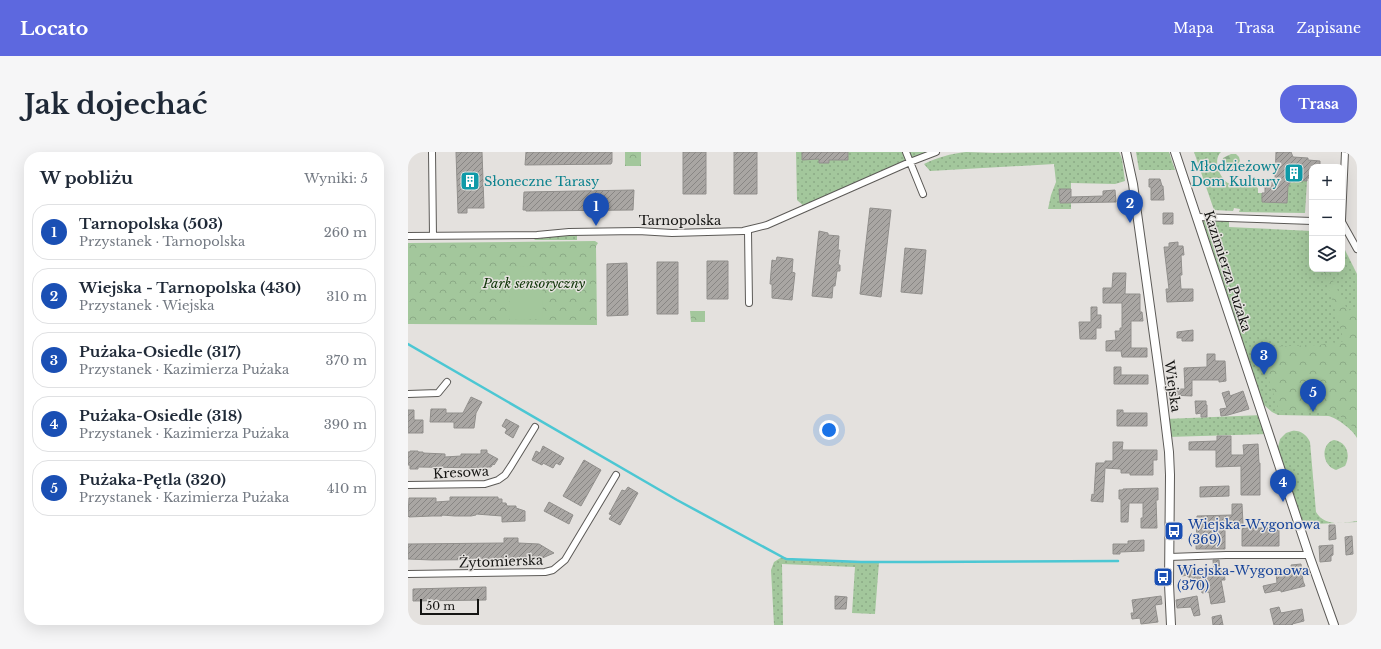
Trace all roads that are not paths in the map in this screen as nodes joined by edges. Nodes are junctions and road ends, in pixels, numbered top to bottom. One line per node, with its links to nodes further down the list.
1 (432, 152): 15 (street)
2 (906, 152): 7 (street)
3 (936, 152): 7 (street, Tarnopolska)
4 (1126, 152): 24 (street, Wiejska)
5 (1175, 152): 10 (street, Kazimierza Pużaka)
6 (1345, 152): 9 (street)
7 (910, 162): 8 (street); 13 (street, Tarnopolska)
8 (923, 194)
9 (1343, 200)
10 (1198, 217): 11 (street); 23 (street, Kazimierza Pużaka)
11 (1309, 221)
12 (1345, 227): 16 (street)
13 (748, 231): 15 (street, Tarnopolska); 17 (street)
14 (408, 236): 15 (street, Tarnopolska)
15 (433, 236)
16 (1357, 249)
17 (749, 303)
18 (447, 382): 19 (street)
19 (408, 394)
20 (535, 427): 22 (street, Kresowa)
21 (616, 475): 25 (street, Żytomierska)
22 (408, 485)
23 (1309, 555): 24 (street); 27 (street, Kazimierza Pużaka)
24 (1169, 557): 26 (street, Wiejska)
25 (408, 574)
26 (1171, 625)
27 (1334, 625)

